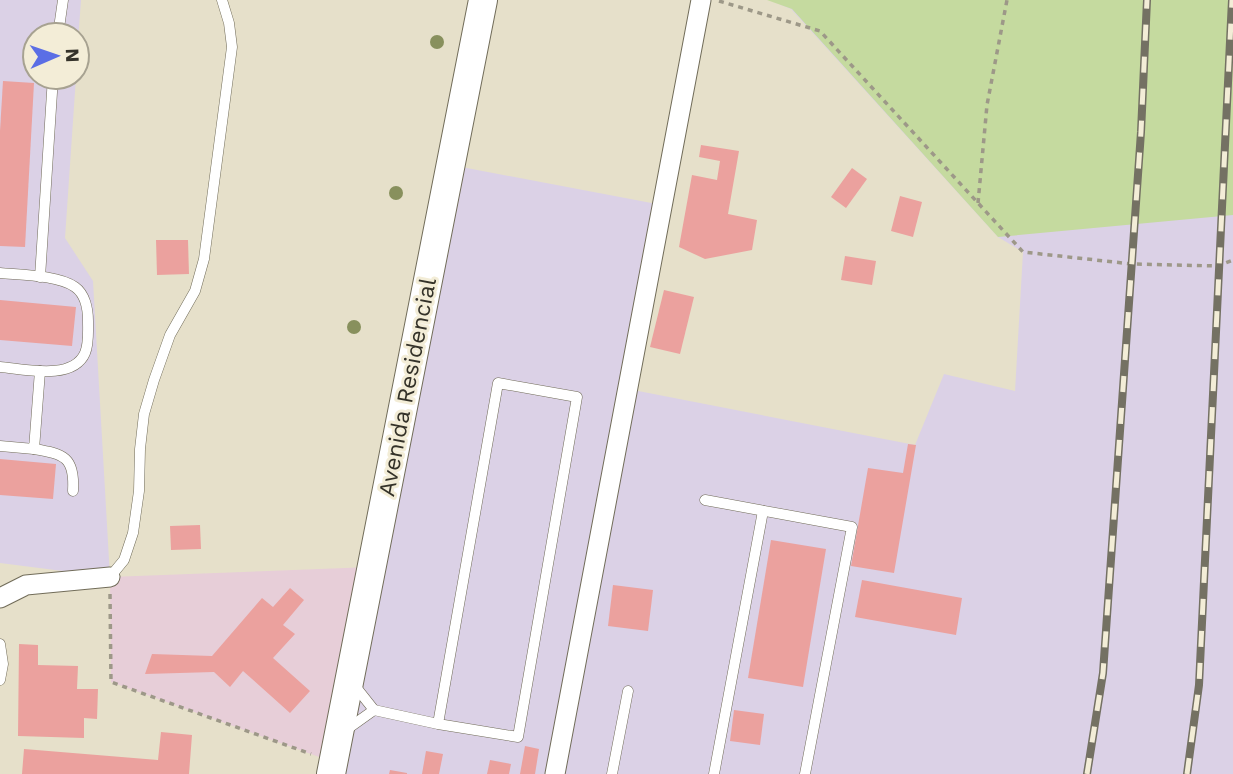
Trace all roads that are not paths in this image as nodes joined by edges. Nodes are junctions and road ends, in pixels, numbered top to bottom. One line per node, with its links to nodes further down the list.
1 (63, 0): 5 (lane)
2 (222, 0): 16 (lane)
3 (483, 0): 19 (main road, Avenida Residencial)
4 (701, 0): 25 (street)
5 (60, 21)
6 (52, 91): 8 (lane)
7 (0, 272): 8 (lane)
8 (40, 277): 10 (lane)
9 (0, 367): 10 (lane)
10 (40, 371): 12 (lane)
11 (0, 446): 12 (lane)
12 (34, 449): 13 (lane)
13 (73, 491)
14 (705, 500): 15 (lane)
15 (763, 511): 27 (lane); 28 (lane)
16 (110, 577): 17 (street)
17 (0, 598)
18 (0, 644): 20 (lane)
19 (348, 677): 22 (lane); 24 (main road, Avenida Residencial)
20 (0, 680)
21 (628, 691): 26 (lane)
22 (374, 710): 23 (lane); 24 (lane)
23 (438, 724): 23 (lane)
24 (334, 757)
25 (555, 774)
26 (612, 774)
27 (714, 774)
28 (805, 774)

